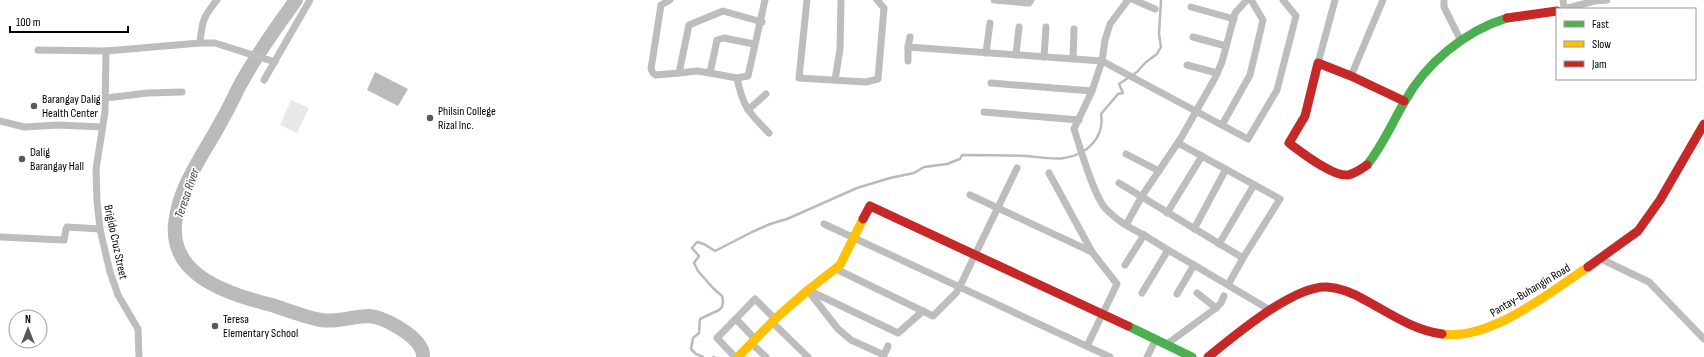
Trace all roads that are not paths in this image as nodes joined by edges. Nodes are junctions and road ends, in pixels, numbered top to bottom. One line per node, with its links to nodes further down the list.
1 (217, 0): 33 (street)
2 (310, 0): 45 (street)
3 (670, 0): 50 (street)
4 (765, 0): 25 (street)
5 (807, 0): 54 (street)
6 (841, 0): 54 (street)
7 (877, 0): 54 (street)
8 (994, 0): 9 (street)
9 (1031, 0)
10 (1128, 0): 44 (street)
11 (1134, 0): 22 (street)
12 (1247, 0): 24 (street)
13 (1251, 0): 67 (street)
14 (1283, 0): 67 (street)
15 (1335, 0): 46 (street)
16 (1383, 0): 51 (street)
17 (1444, 0): 32 (street)
18 (1607, 0): 19 (street)
19 (1594, 1): 21 (street)
20 (1191, 7): 24 (street)
21 (1568, 8)
22 (1155, 9)
23 (1556, 11): 32 (street)
24 (1234, 19): 35 (street)
25 (762, 22): 34 (street); 50 (street)
26 (990, 23): 39 (street)
27 (1018, 27): 40 (street)
28 (1046, 27): 41 (street)
29 (1074, 29): 42 (street)
30 (910, 37): 36 (street)
31 (1193, 37): 35 (street)
32 (1461, 40): 60 (street)
33 (200, 43): 38 (street); 45 (street)
34 (754, 44): 48 (street); 52 (street)
35 (1226, 46): 49 (street)
36 (908, 48): 39 (street); 43 (street)
37 (38, 50): 38 (street)
38 (106, 51): 59 (street, Brigido Cruz Street)
39 (986, 53): 40 (street)
40 (1016, 55): 41 (street)
41 (1044, 57): 42 (street)
42 (1073, 59): 44 (street)
43 (908, 61)
44 (1102, 61): 56 (street); 63 (street)
45 (275, 62): 53 (street)
46 (1318, 63): 51 (street); 60 (street)
47 (1187, 65): 49 (street)
48 (710, 73): 50 (street); 52 (street)
49 (1217, 73): 63 (street)
50 (679, 74)
51 (1351, 76): 60 (street)
52 (737, 78): 61 (street)
53 (264, 80)
54 (835, 80)
55 (990, 83): 56 (street)
56 (1092, 91): 64 (street)
57 (182, 92): 59 (street)
58 (766, 94): 61 (street)
59 (106, 98): 68 (street, Brigido Cruz Street)
60 (1404, 101)
61 (748, 110): 69 (street)
62 (984, 112): 64 (street)
63 (1196, 112): 67 (street); 70 (street)
64 (1079, 120): 84 (street)
65 (0, 121): 68 (street)
66 (1704, 124): 95 (street, Pantay-Buhangin Road)
67 (1222, 125)
68 (102, 127): 85 (street, Brigido Cruz Street)
69 (769, 132)
70 (1178, 143): 72 (street); 75 (street)
71 (1126, 154): 75 (street)
72 (1202, 156): 74 (street); 82 (street)
73 (1017, 168): 81 (street)
74 (1226, 169): 78 (street); 86 (street)
75 (1159, 171): 80 (street)
76 (1049, 173): 92 (street)
77 (1119, 183): 80 (street)
78 (1254, 184): 90 (street); 94 (street)
79 (970, 195): 81 (street)
80 (1142, 196): 82 (street); 84 (street)
81 (998, 208): 92 (street); 93 (street)
82 (1167, 213): 86 (street)
83 (824, 224): 89 (street)
84 (1126, 225): 87 (street)
85 (100, 229): 88 (street); 118 (street, Brigido Cruz Street)
86 (1194, 229): 90 (street)
87 (1144, 235): 91 (street); 96 (street)
88 (0, 237)
89 (854, 238): 93 (street); 98 (street); 100 (street)
90 (1219, 244): 94 (street)
91 (1168, 250): 97 (street); 102 (street)
92 (1092, 252): 109 (street)
93 (975, 255): 100 (street); 109 (street)
94 (1243, 258): 99 (street)
95 (1601, 259): 107 (street, Pantay-Buhangin Road); 113 (street)
96 (1125, 265)
97 (1194, 265): 99 (street); 104 (street)
98 (836, 269): 101 (street); 108 (street)
99 (1228, 285): 107 (street)
100 (960, 286): 108 (street); 117 (street)
101 (808, 290): 108 (street); 111 (street); 116 (street)
102 (1142, 293)
103 (1197, 293): 106 (street)
104 (1177, 294)
105 (1224, 296): 106 (street)
106 (1216, 308): 115 (street)
107 (1270, 310): 125 (street, Pantay-Buhangin Road)
108 (923, 311)
109 (1102, 315): 112 (street); 117 (street)
110 (736, 319): 111 (street); 114 (street); 119 (street)
111 (773, 320): 114 (street); 121 (street)
112 (1156, 339): 115 (street); 123 (street)
113 (1704, 339)
114 (753, 341): 119 (street); 120 (street)
115 (1167, 344): 124 (street)
116 (888, 346)
117 (1087, 346): 122 (street)
118 (138, 357)
119 (736, 357)
120 (766, 357)
121 (808, 357)
122 (1110, 357)
123 (1147, 357)
124 (1192, 357)
125 (1208, 357)

